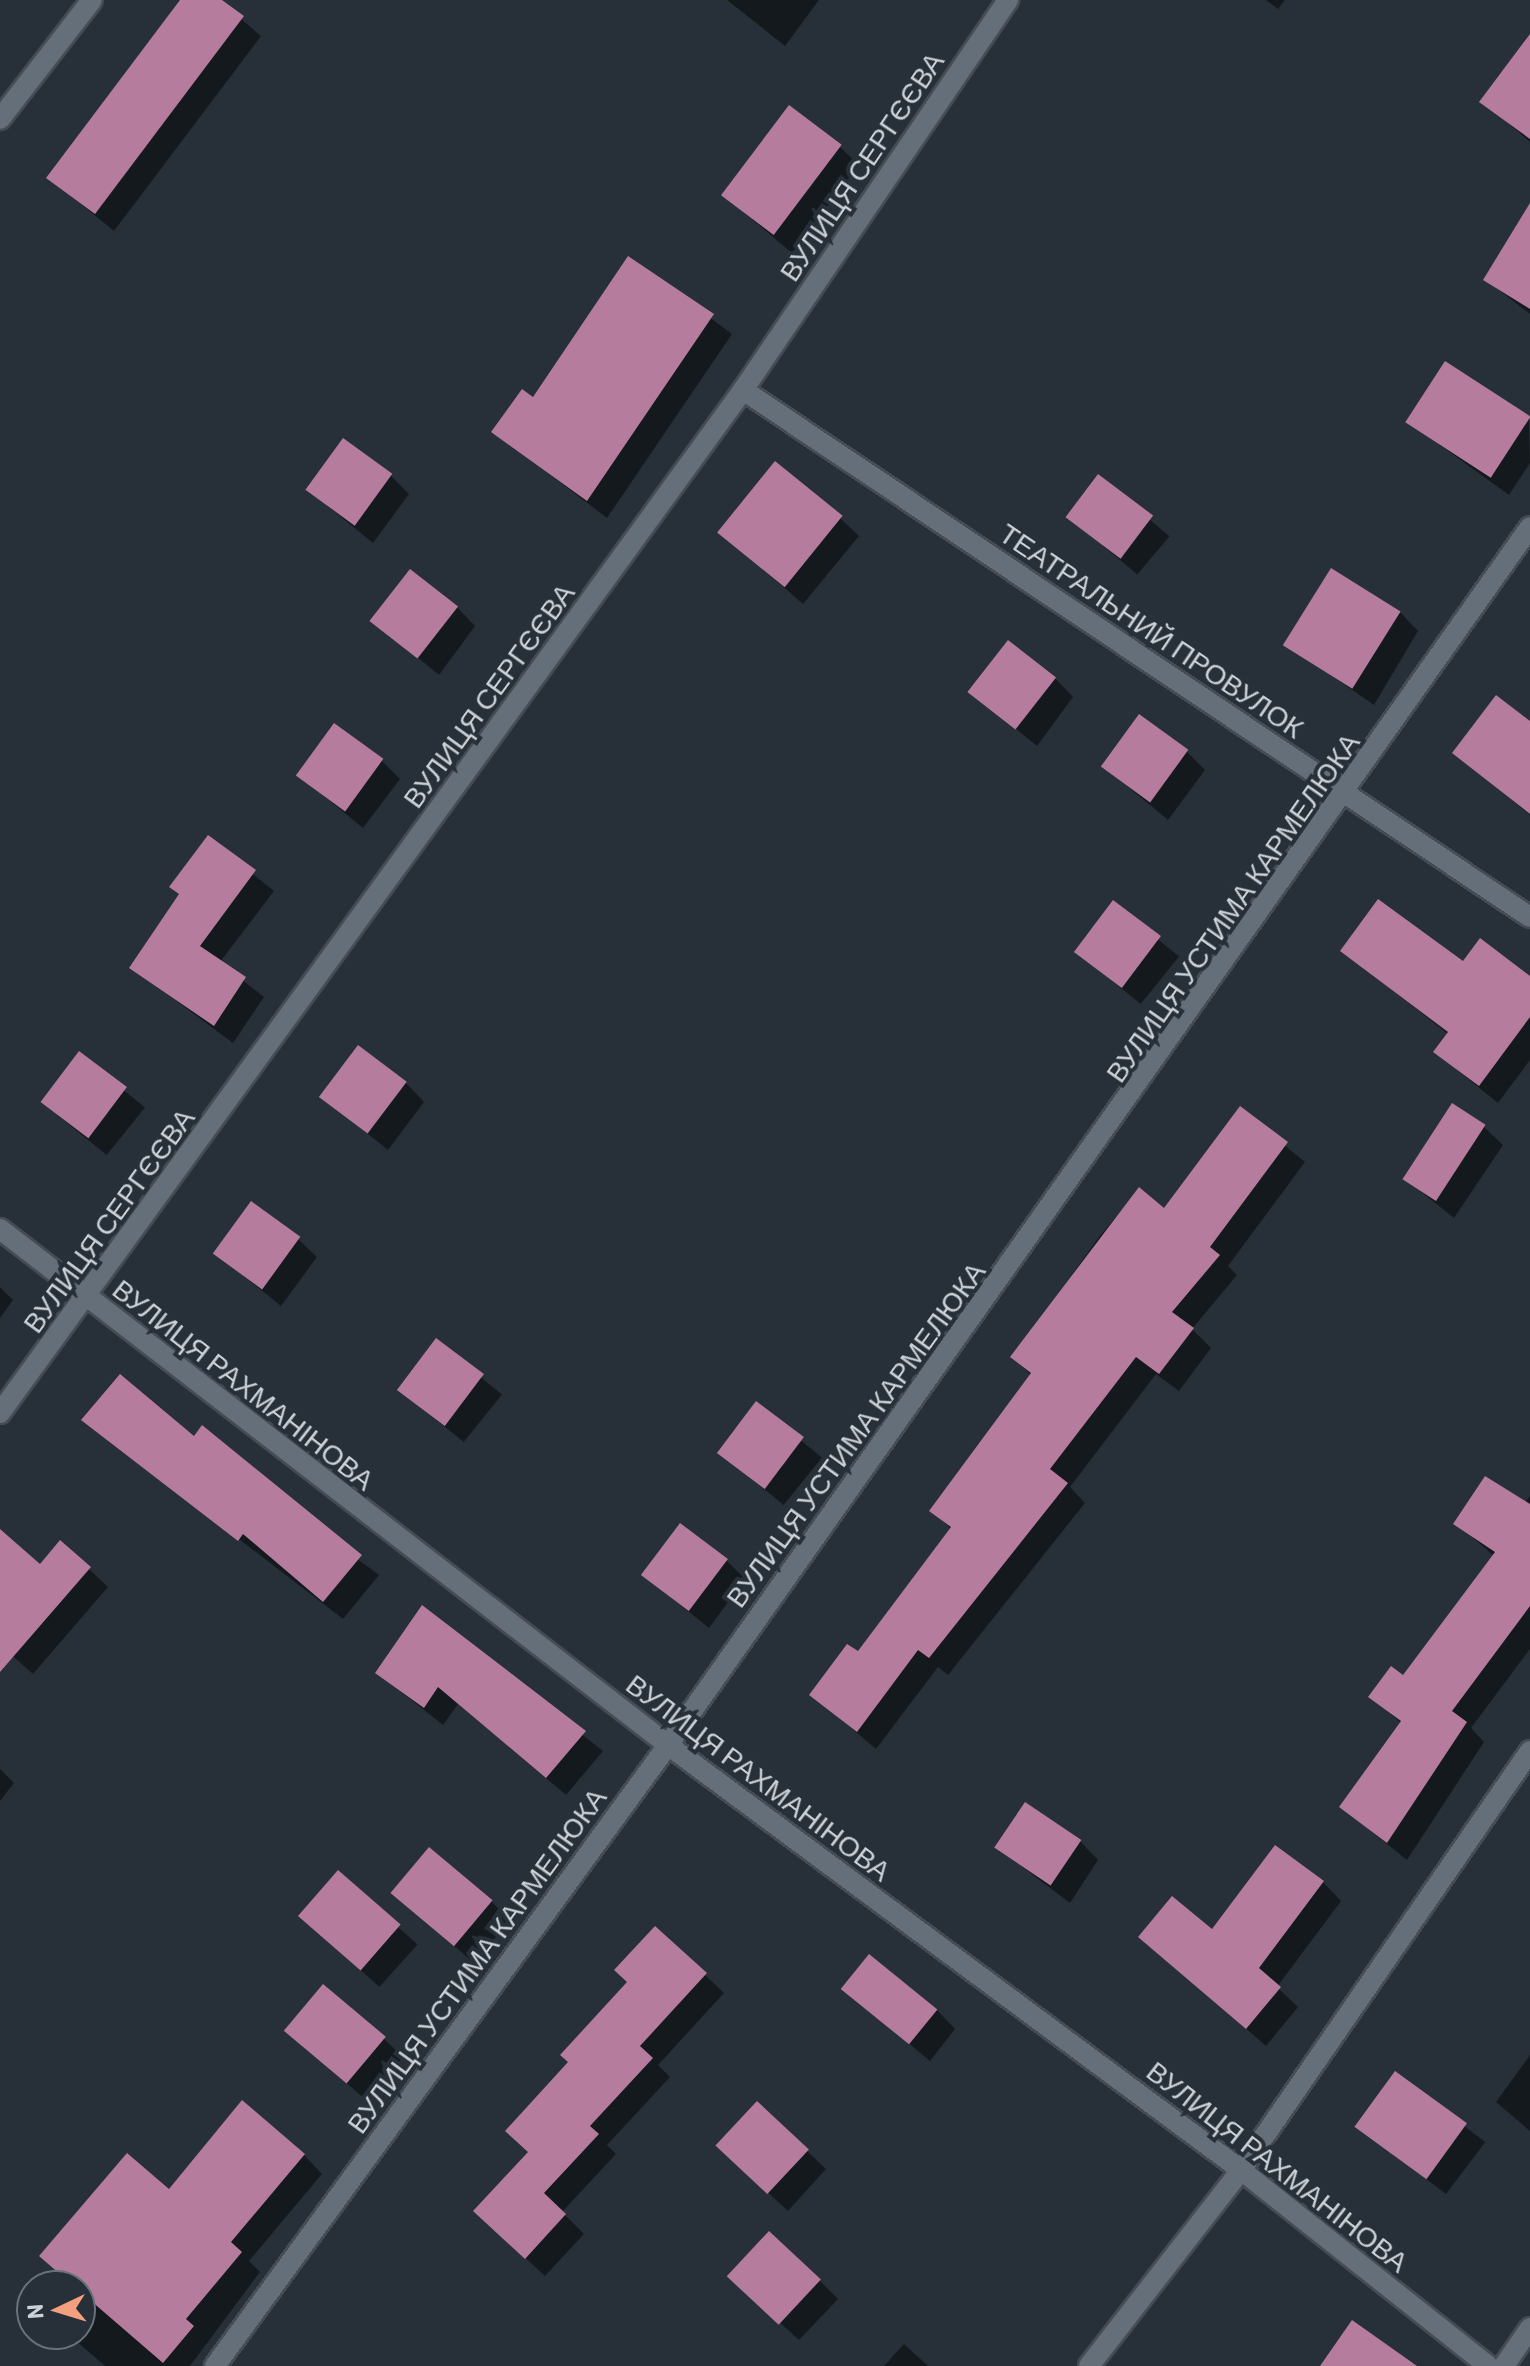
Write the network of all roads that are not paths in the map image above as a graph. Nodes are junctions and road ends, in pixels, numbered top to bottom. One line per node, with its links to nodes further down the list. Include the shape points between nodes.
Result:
1 (92, 0): 3 (street)
2 (1008, 0): 4 (street, ВУЛИЦЯ СЕРГЄЄВА)
3 (0, 119)
4 (743, 390): 6 (street, ТЕАТРАЛЬНИЙ ПРОВУЛОК); 9 (street, ВУЛИЦЯ СЕРГЄЄВА)
5 (1530, 527): 6 (street, ВУЛИЦЯ УСТИМА КАРМЕЛЮКА)
6 (1348, 794): 7 (street, ТЕАТРАЛЬНИЙ ПРОВУЛОК); 11 (street, ВУЛИЦЯ УСТИМА КАРМЕЛЮКА)
7 (1530, 917)
8 (0, 1229): 9 (street, ВУЛИЦЯ РАХМАНІНОВА)
9 (87, 1299): 10 (street, ВУЛИЦЯ СЕРГЄЄВА); 11 (street, ВУЛИЦЯ РАХМАНІНОВА)
10 (0, 1413)
11 (668, 1745): 13 (street, ВУЛИЦЯ РАХМАНІНОВА); 15 (street, ВУЛИЦЯ УСТИМА КАРМЕЛЮКА)
12 (1530, 1751): 13 (street)
13 (1241, 2170): 16 (street); 17 (street, ВУЛИЦЯ РАХМАНІНОВА)
14 (1530, 2328): 18 (street)
15 (215, 2366)
16 (1089, 2366)
17 (1488, 2366)
18 (1504, 2366)

